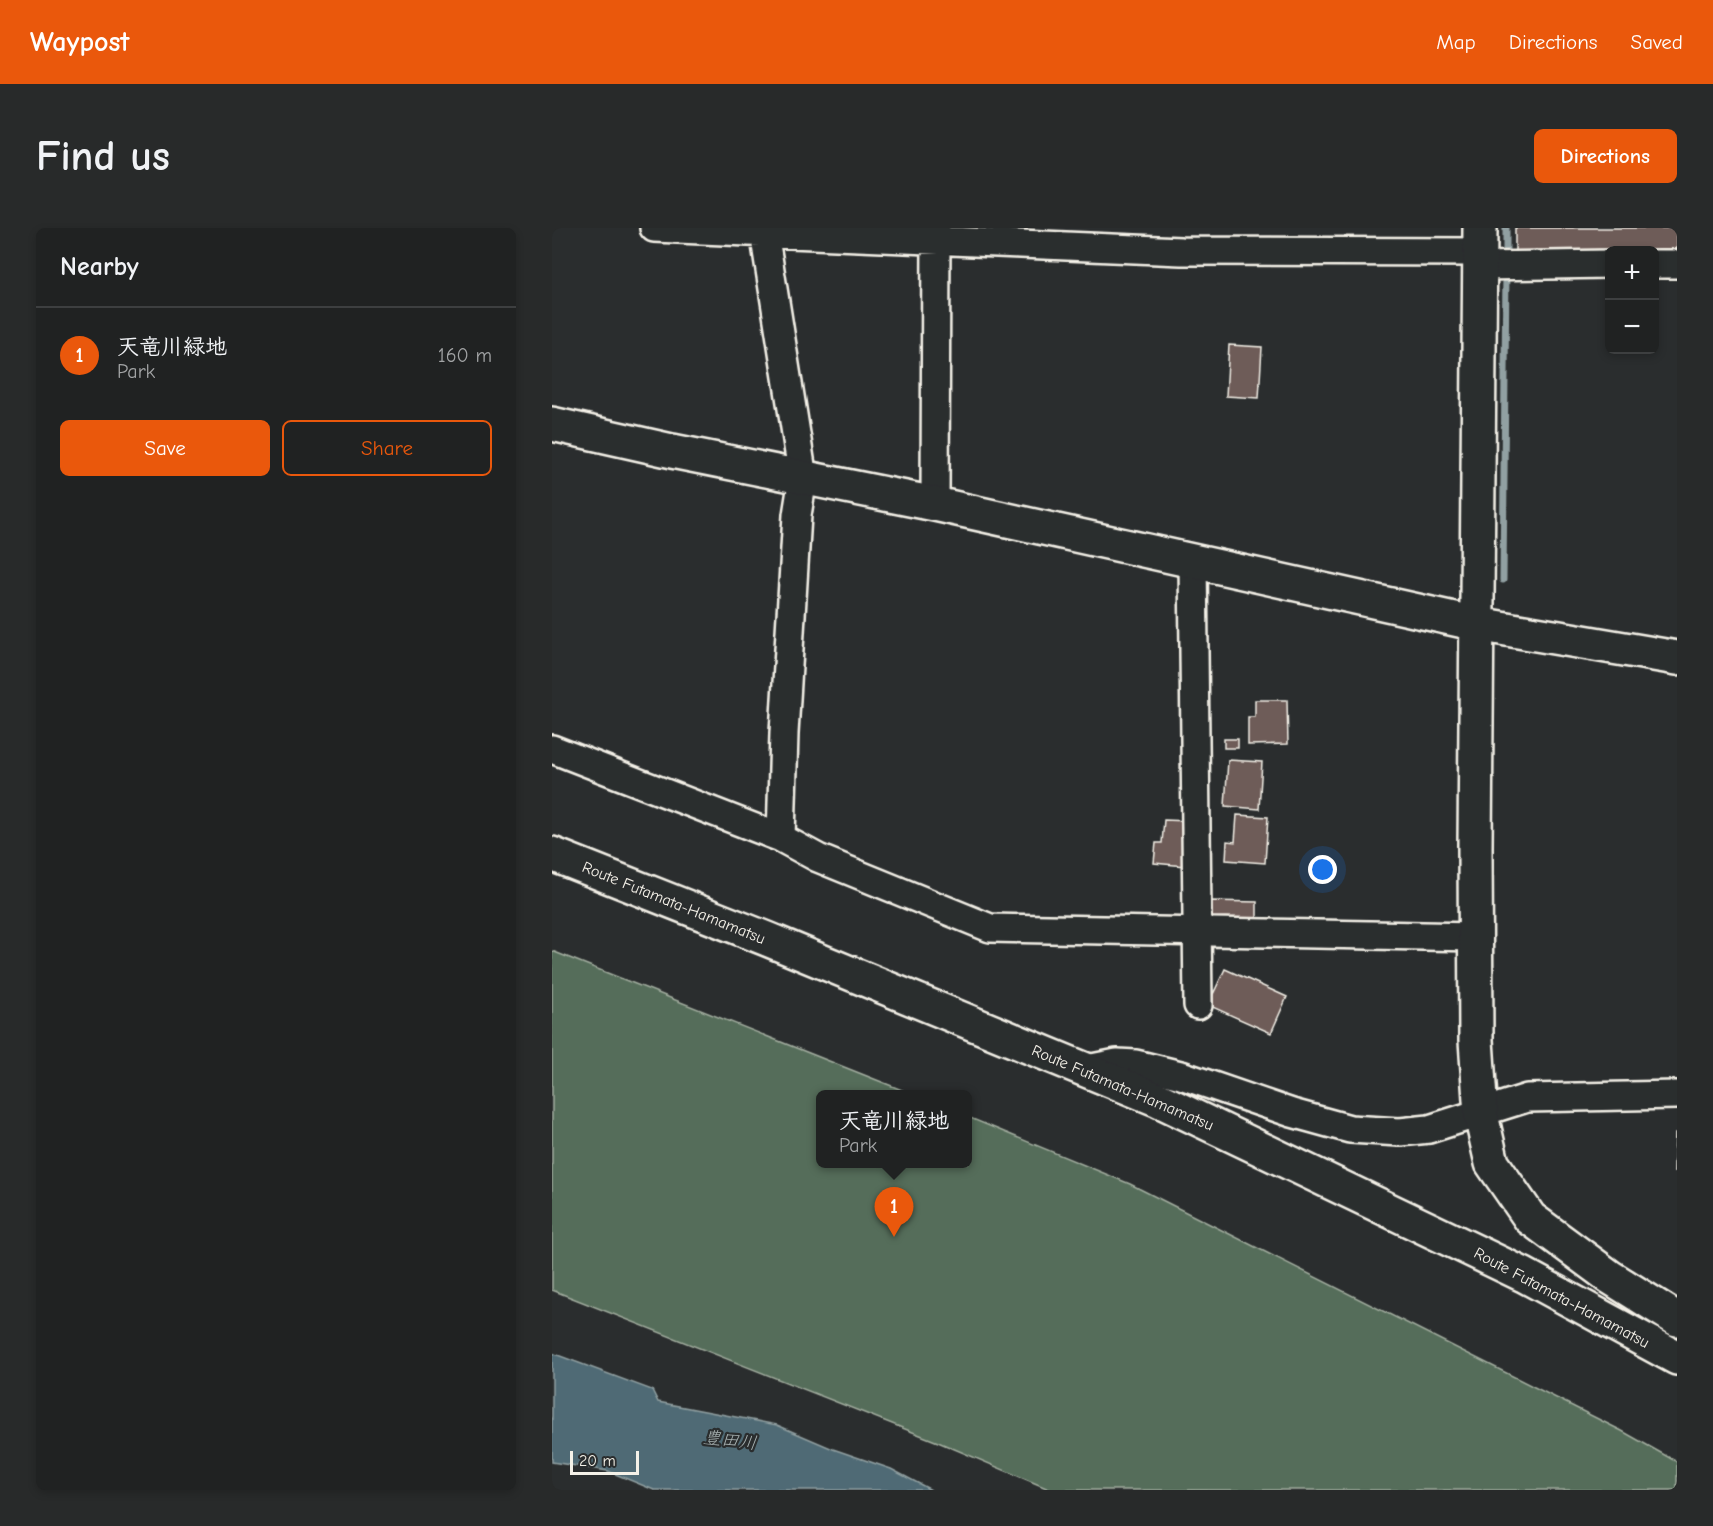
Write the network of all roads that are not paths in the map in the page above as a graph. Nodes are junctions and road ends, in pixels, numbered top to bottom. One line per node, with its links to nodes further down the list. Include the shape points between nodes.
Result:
1 (654, 228): 2 (street)
2 (764, 232): 3 (street); 9 (street)
3 (936, 234): 4 (street, via 1181,251); 10 (street)
4 (1490, 255): 5 (street); 12 (street)
5 (1605, 264)
6 (1659, 264): 7 (street)
7 (1677, 264)
8 (552, 424): 9 (street)
9 (803, 478): 10 (street); 15 (street, via 797,515 784,734)
10 (935, 504): 11 (street)
11 (1193, 561): 12 (street); 17 (street)
12 (1477, 624): 13 (street); 18 (street)
13 (1677, 658)
14 (552, 749): 15 (street)
15 (782, 838): 17 (street, via 818,858 990,928)
16 (552, 854): 20 (street, Route Futamata-Hamamatsu)
17 (1198, 931): 18 (street); 19 (street)
18 (1477, 937): 22 (street, via 1476,1040)
19 (1198, 1005)
20 (1082, 1070): 22 (street, via 1117,1063 1143,1066 1350,1129 1419,1130); 24 (street, Route Futamata-Hamamatsu, via 1159,1100 1339,1184 1524,1275)
21 (1677, 1095): 22 (street, via 1527,1098)
22 (1481, 1115): 23 (street, via 1492,1163 1530,1218)
23 (1677, 1319)
24 (1677, 1358)

